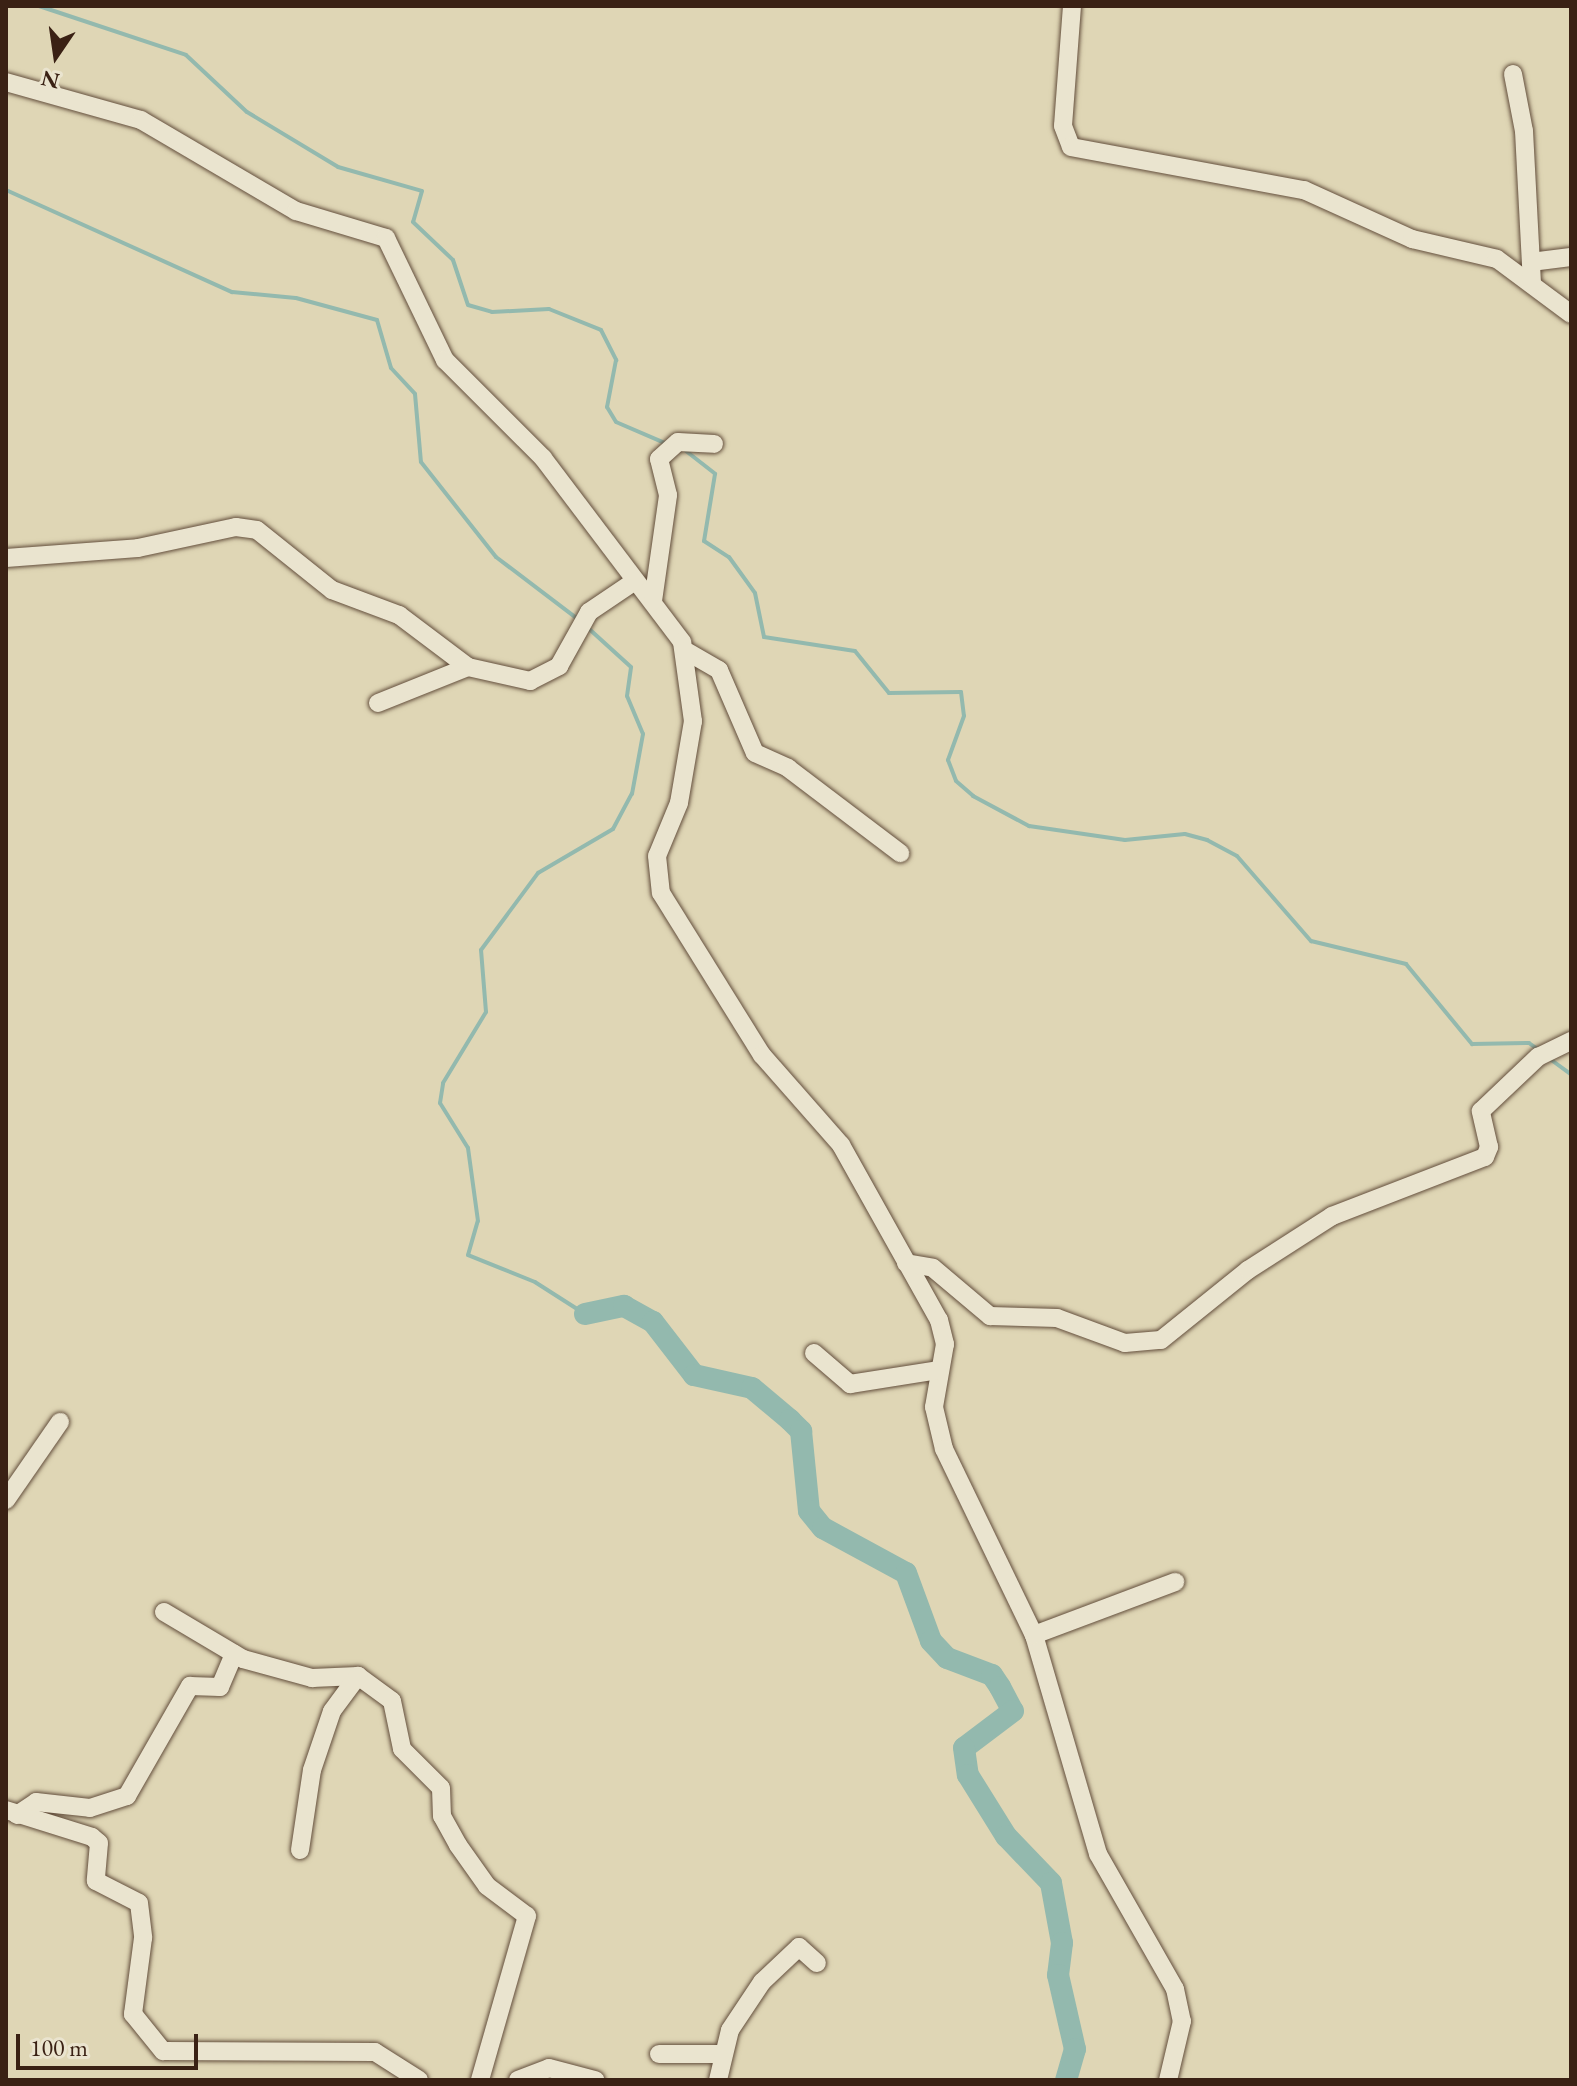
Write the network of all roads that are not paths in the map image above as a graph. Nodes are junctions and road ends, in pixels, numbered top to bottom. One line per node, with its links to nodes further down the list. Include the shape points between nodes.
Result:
1 (1072, 6): 6 (street, via 1063,126 1071,147 1290,186 1412,239 1497,259)
2 (1513, 74): 5 (street, via 1524,131)
3 (6, 82): 10 (street, via 141,120 296,211 386,238 445,360 543,458)
4 (1571, 257): 5 (street)
5 (1531, 262): 6 (street)
6 (1532, 284): 7 (street)
7 (1571, 314)
8 (714, 444): 11 (street, via 678,442 659,459 668,495)
9 (6, 558): 13 (street, via 257,530 332,590 399,615)
10 (635, 581): 11 (street); 13 (street, via 589,612 559,666 541,678)
11 (653, 601): 12 (street)
12 (686, 651): 15 (street, via 719,670 755,753 788,768); 17 (street, via 693,721 676,813 657,856 661,893 762,1055 841,1145)
13 (468, 667): 14 (street)
14 (378, 703)
15 (900, 853)
16 (1554, 1048): 17 (street, via 1480,1112 1488,1155 1332,1216 1150,1343 1125,1343 1057,1318 990,1316 933,1268)
17 (906, 1263): 19 (street, via 939,1320 945,1344)
18 (814, 1353): 19 (street, via 850,1384)
19 (938, 1370): 24 (street, via 934,1407 944,1449)
20 (60, 1422): 21 (street)
21 (6, 1500)
22 (1175, 1582): 24 (street)
23 (164, 1612): 25 (street, via 209,1633)
24 (1034, 1635): 37 (street, via 1058,1699 1091,1837 1175,1989 1182,2021)
25 (234, 1654): 26 (street, via 312,1678); 27 (street, via 220,1687 190,1686 123,1799 90,1808 36,1802)
26 (358, 1676): 28 (street, via 332,1711 312,1770); 33 (street, via 392,1701 402,1749 441,1788 444,1821 483,1882 527,1914)
27 (11, 1812): 32 (street, via 96,1840 96,1881 131,1894 143,1908 133,2014 156,2046 198,2055 375,2052)
28 (300, 1850)
29 (817, 1963): 31 (street, via 801,1946 783,1961 746,2001)
30 (659, 2054): 31 (street)
31 (723, 2054): 36 (street)
32 (419, 2080)
33 (480, 2080)
34 (518, 2080): 35 (street, via 549,2068)
35 (595, 2080)
36 (718, 2080)
37 (1168, 2080)

